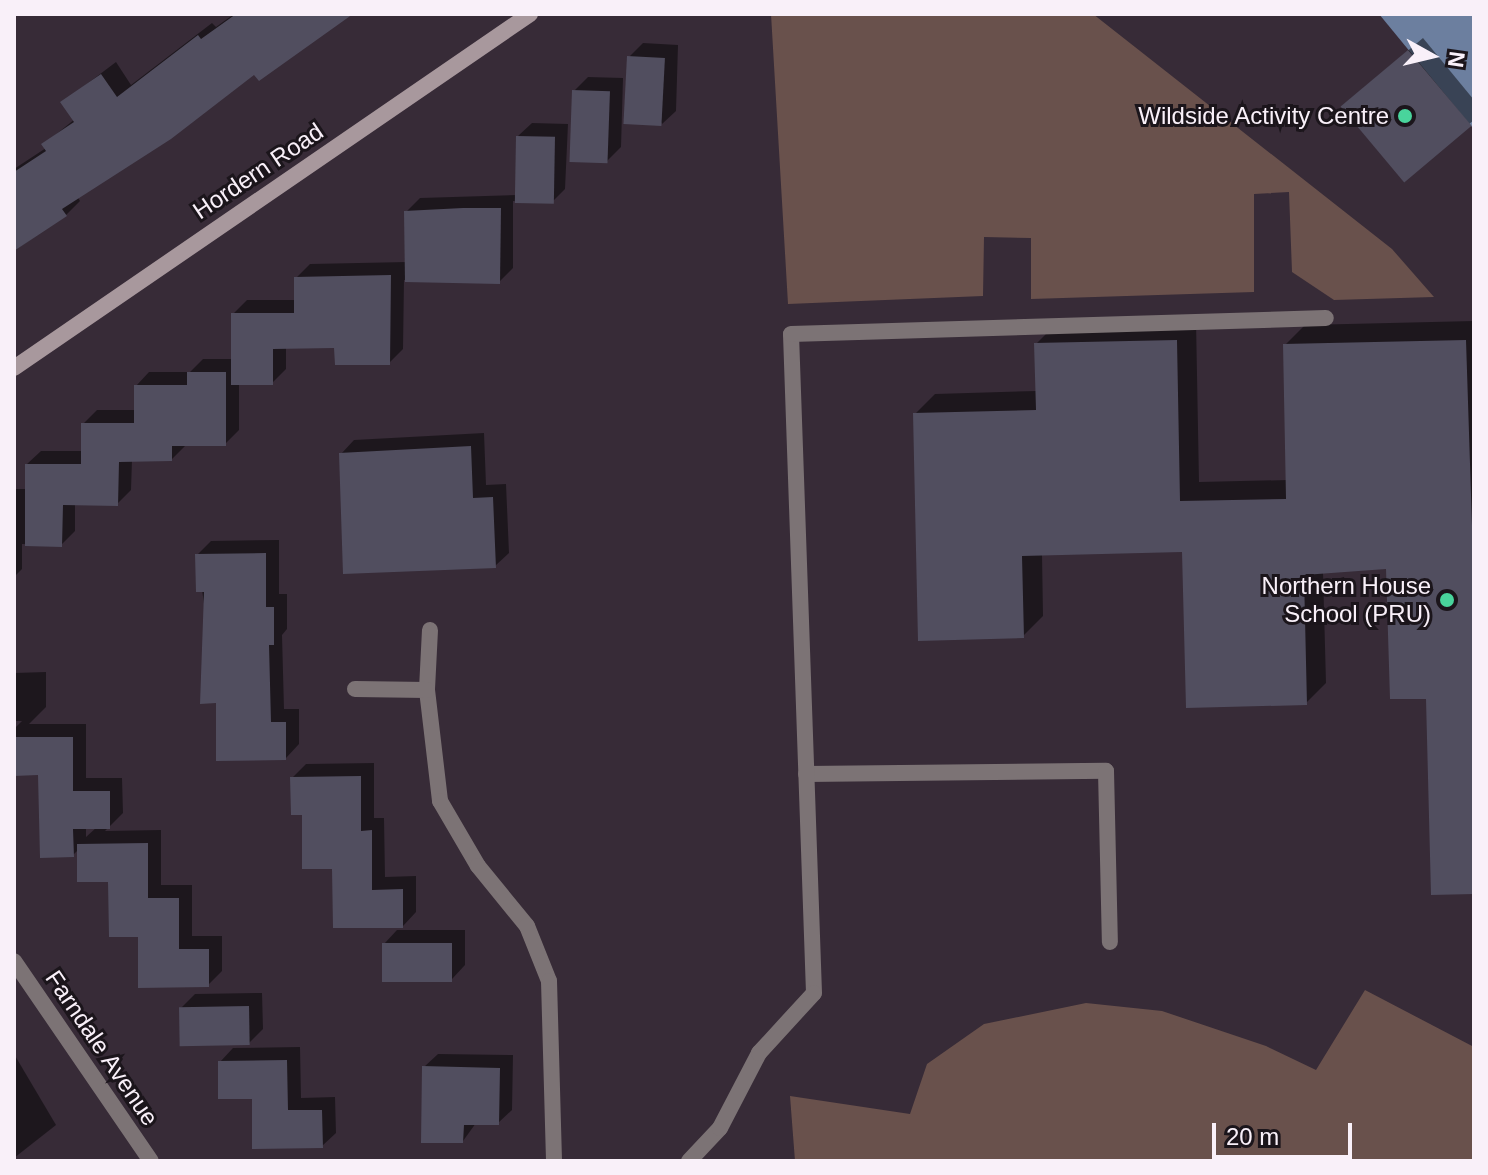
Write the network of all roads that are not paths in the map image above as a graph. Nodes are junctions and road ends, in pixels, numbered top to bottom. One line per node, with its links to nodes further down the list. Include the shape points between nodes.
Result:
1 (530, 14): 3 (street, Hordern Road)
2 (1326, 318): 7 (street, via 791,334)
3 (14, 368)
4 (430, 630): 6 (street)
5 (355, 689): 6 (street)
6 (427, 690): 11 (street, via 440,801 478,866 527,926 549,981)
7 (806, 774): 8 (street, via 1106,771); 12 (street, via 814,993 759,1053 720,1128)
8 (1110, 942)
9 (14, 961): 10 (street, Farndale Avenue)
10 (149, 1160)
11 (554, 1161)
12 (689, 1161)

